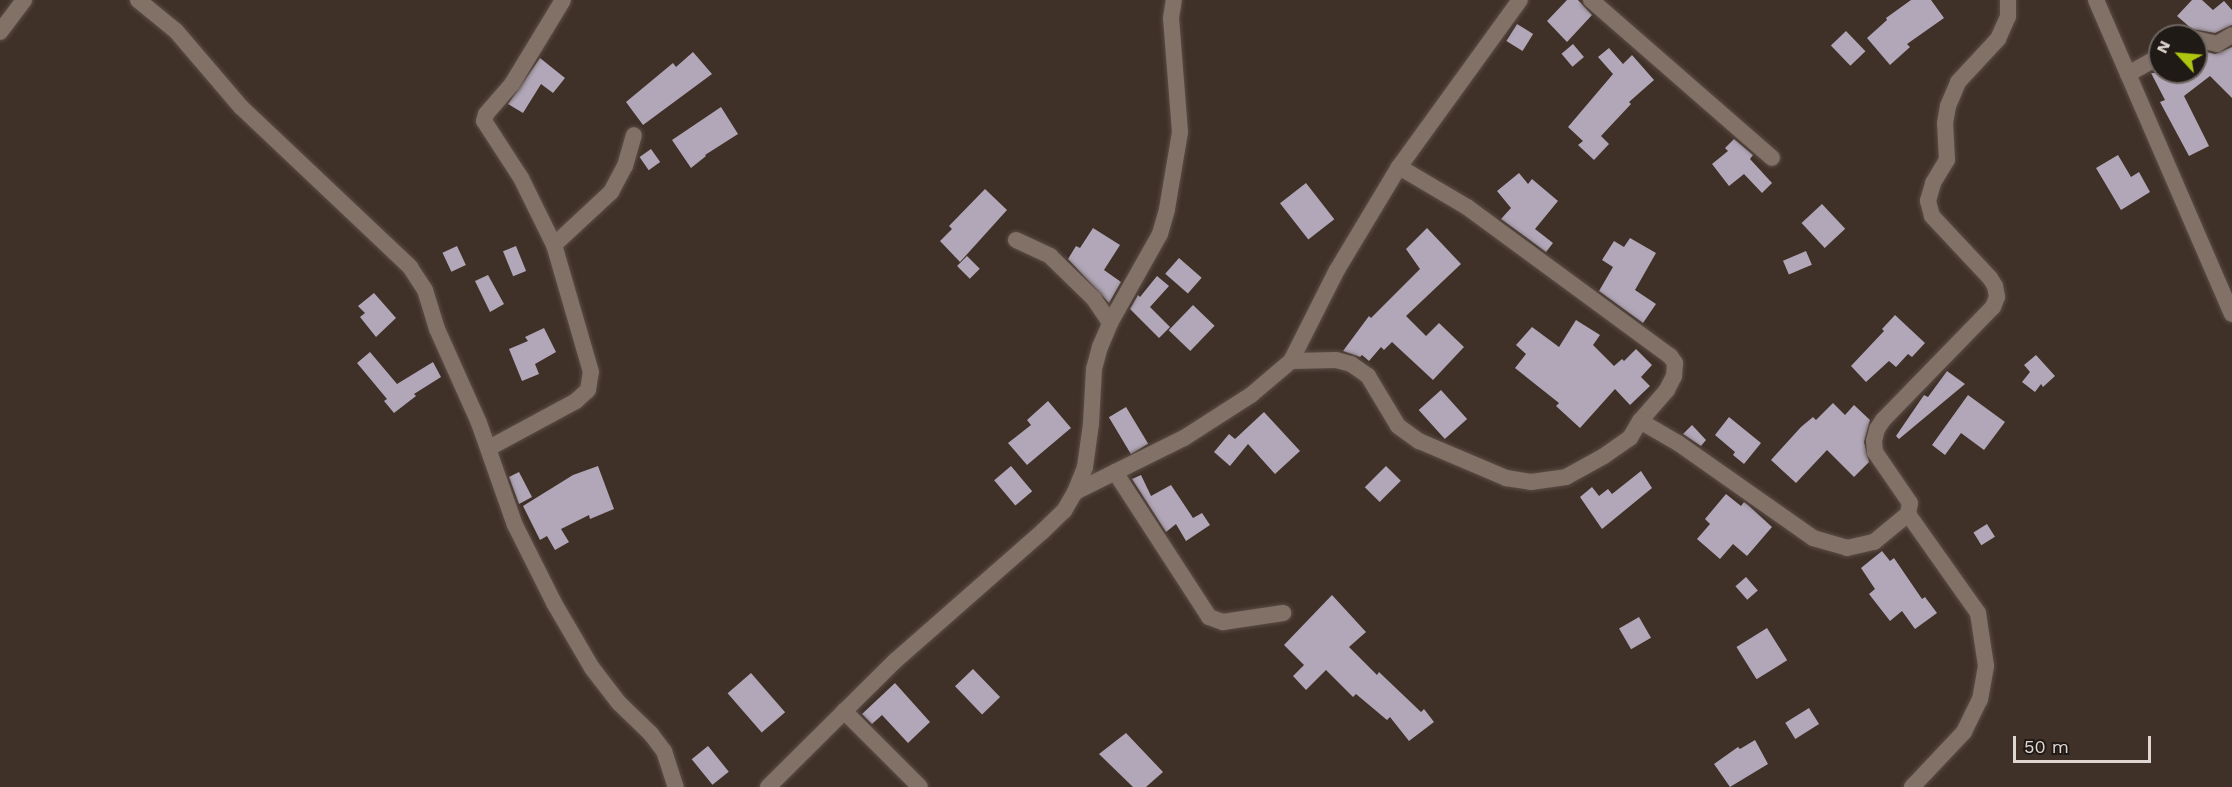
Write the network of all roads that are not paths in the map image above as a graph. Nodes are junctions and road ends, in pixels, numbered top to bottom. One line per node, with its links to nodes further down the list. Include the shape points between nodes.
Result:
1 (24, 0): 9 (street)
2 (138, 0): 23 (street, via 176,32 241,106 410,267 425,290 437,329)
3 (563, 0): 18 (street, via 513,84 483,121 521,178)
4 (1174, 0): 20 (street, via 1172,29 1180,132 1167,209 1160,234)
5 (1520, 0): 16 (street)
6 (1591, 0): 15 (street)
7 (2008, 0): 26 (street, via 2008,17 1998,39 1958,82 1948,106 1947,160 1933,183 1928,201 1932,216 1989,278 1997,297 1993,307 1883,420 1874,441 1875,452 1910,503)
8 (2096, 0): 13 (street)
9 (0, 32)
10 (2232, 35): 11 (street, via 2217,44)
11 (2208, 42)
12 (2148, 63): 13 (street)
13 (2128, 74): 19 (street)
14 (634, 135): 18 (street, via 625,166 611,192)
15 (1772, 158)
16 (1399, 167): 21 (street, via 1337,270); 22 (street, via 1467,207 1670,356 1675,363 1674,376)
17 (1016, 240): 20 (street, via 1050,256 1094,298)
18 (554, 245): 23 (street, via 591,372 588,390 576,401)
19 (2230, 305)
20 (1110, 323): 25 (street, via 1094,369 1085,467)
21 (1291, 361): 22 (street, via 1336,360 1352,364 1368,376 1398,426 1419,441 1506,478 1531,482 1566,477 1630,438); 24 (street, via 1251,395 1184,438)
22 (1640, 421): 26 (street, via 1678,443 1813,538 1838,548 1875,542)
23 (489, 448): 29 (street, via 515,525 554,603 592,668 664,751)
24 (1115, 472): 25 (street); 27 (street, via 1209,617 1223,622)
25 (1075, 492): 28 (street, via 1064,511 1043,531)
26 (1908, 514): 32 (street, via 1978,613 1986,666 1980,699 1964,732)
27 (1282, 613)
28 (844, 711): 30 (street); 31 (street)
29 (676, 787)
30 (768, 787)
31 (920, 787)
32 (1912, 787)

